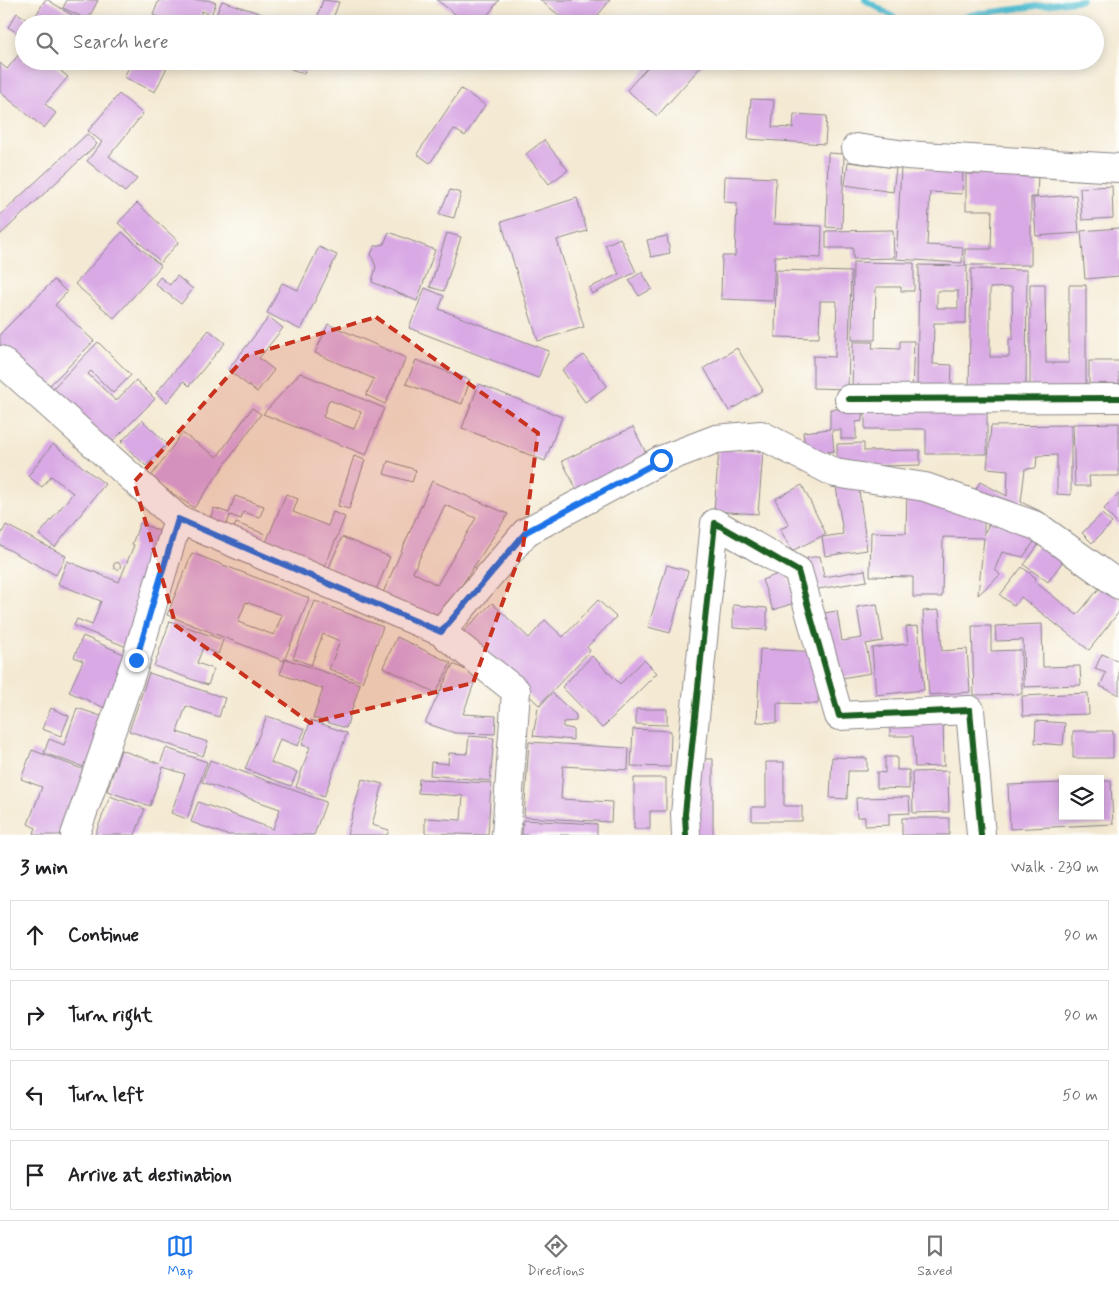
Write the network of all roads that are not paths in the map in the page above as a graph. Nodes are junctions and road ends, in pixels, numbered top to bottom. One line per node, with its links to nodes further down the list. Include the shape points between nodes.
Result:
1 (856, 148): 2 (street, via 954,159)
2 (1119, 168)
3 (0, 360): 6 (street)
4 (1119, 398): 5 (street)
5 (849, 399)
6 (178, 519): 8 (street); 9 (street, via 136,660)
7 (1119, 584): 8 (street, via 1037,526 925,486 835,473 761,435 716,439 661,460 526,532)
8 (441, 632): 10 (street, via 516,691)
9 (75, 835)
10 (506, 835)
11 (686, 835): 12 (street, via 686,804 715,523 798,571 839,716 970,710)
12 (981, 835)

